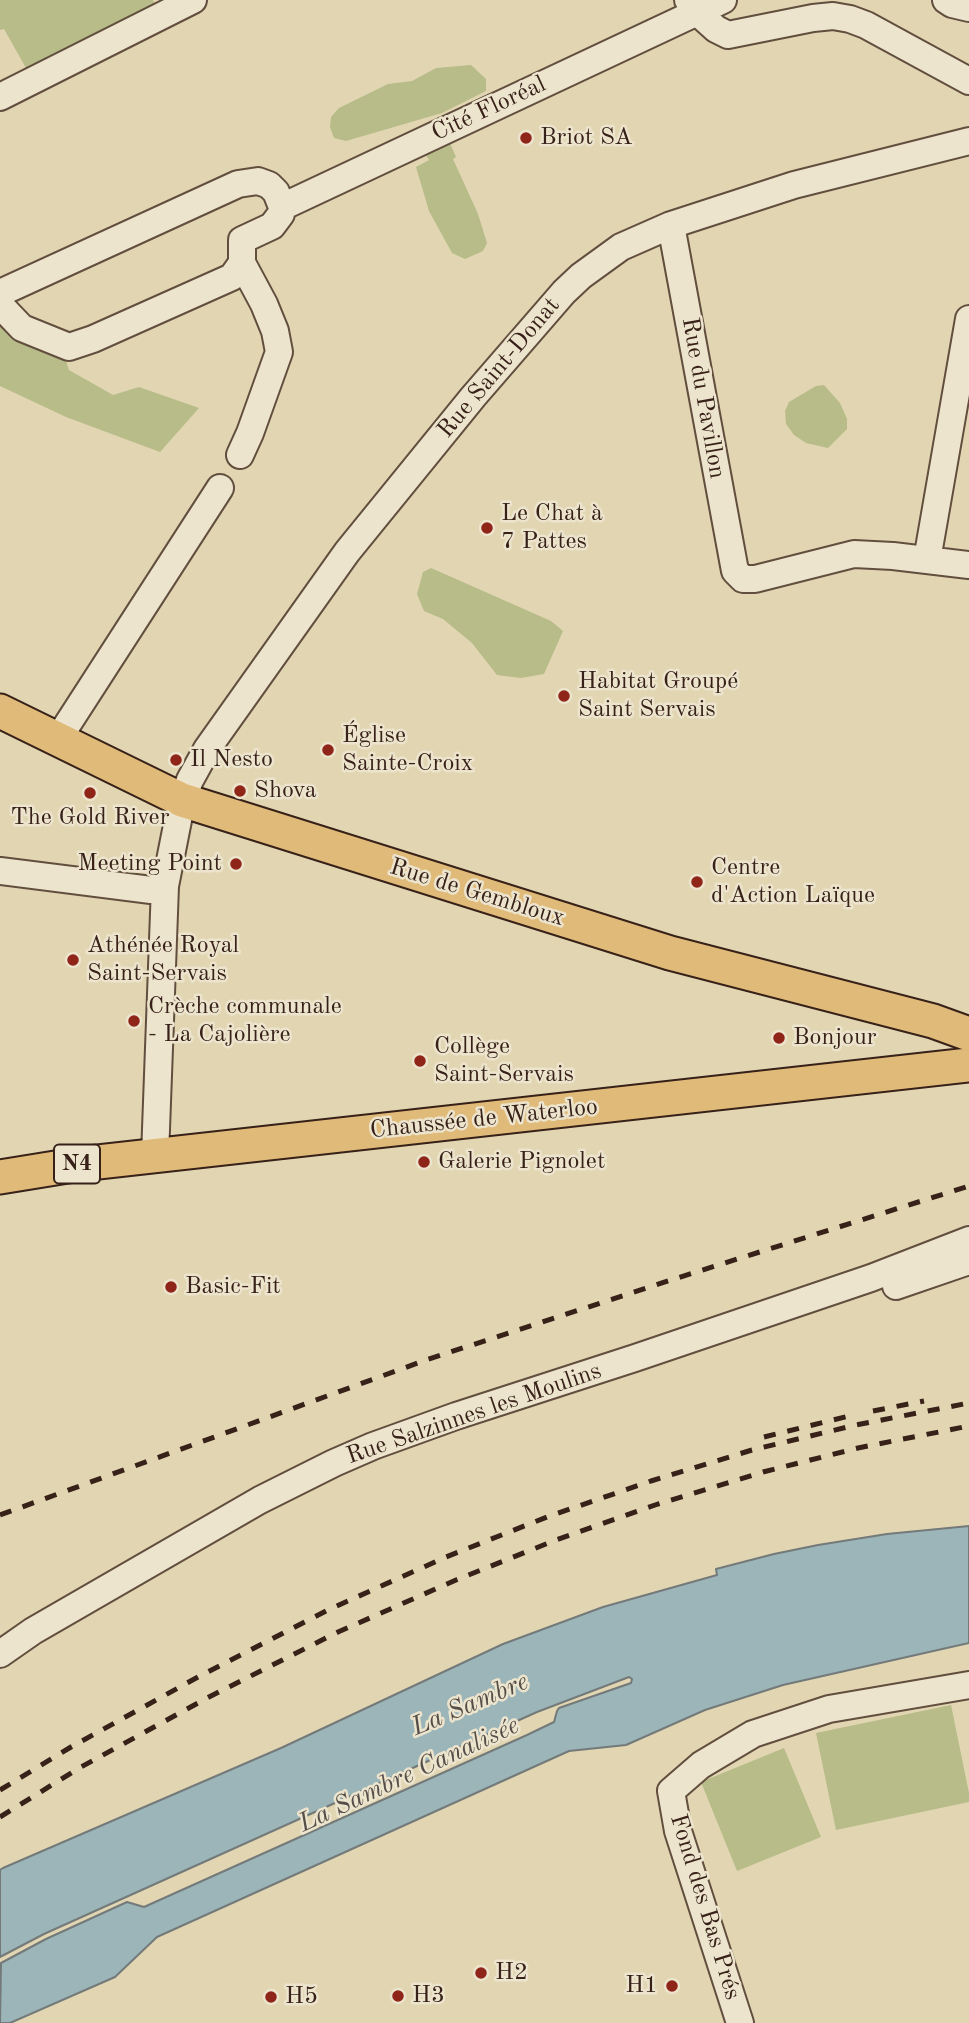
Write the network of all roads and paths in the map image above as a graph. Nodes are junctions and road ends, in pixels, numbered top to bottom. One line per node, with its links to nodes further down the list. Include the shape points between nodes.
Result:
1 (193, 0): 7 (street)
2 (723, 0): 4 (street, Cité Floréal)
3 (946, 0): 5 (street)
4 (692, 6): 6 (street, via 728,35 813,18 850,19); 9 (street, Cité Floréal)
5 (969, 8)
6 (969, 81)
7 (0, 97)
8 (969, 141): 10 (street, Rue Saint-Donat, via 794,186)
9 (282, 207): 11 (street, Cité Floréal, via 272,226 243,240); 12 (street, via 269,185 258,181 238,184)
10 (671, 225): 17 (street, Rue du Pavillon, via 735,571 743,579 755,579 854,554); 21 (street, Rue Saint-Donat, via 621,247 581,276 473,397 347,552 207,749)
11 (242, 263): 13 (street, Cité Floréal, via 232,276 69,347 22,328); 15 (street, via 268,313 279,352)
12 (0, 293)
13 (0, 305)
14 (969, 319): 17 (street)
15 (240, 455)
16 (220, 488): 20 (street)
17 (928, 561): 18 (street)
18 (969, 565)
19 (0, 712): 20 (main road, Rue de Gembloux)
20 (58, 739): 21 (main road, Rue de Gembloux)
21 (182, 800): 23 (street, Rue Saint-Donat); 24 (main road, Rue de Gembloux, via 670,953)
22 (0, 871): 23 (street, via 150,890)
23 (165, 886): 28 (street, Rue Saint-Donat)
24 (933, 1021): 25 (main road, Rue de Gembloux); 27 (main road, via 926,1059)
25 (969, 1034)
26 (969, 1065): 27 (main road, Chaussée de Waterloo / N4)
27 (914, 1071): 28 (main road, Chaussée de Waterloo / N4)
28 (155, 1156): 29 (main road, Chaussée de Waterloo / N4)
29 (0, 1177)
30 (969, 1240): 32 (street, Rue Salzinnes les Moulins)
31 (969, 1261): 32 (street, via 877,1293)
32 (871, 1278): 33 (street, Rue Salzinnes les Moulins, via 373,1446 224,1520)
33 (0, 1654)
34 (969, 1685): 35 (street, Fond des Bas Prés, via 830,1709 753,1734 701,1765 671,1791 678,1831)
35 (740, 2023)

